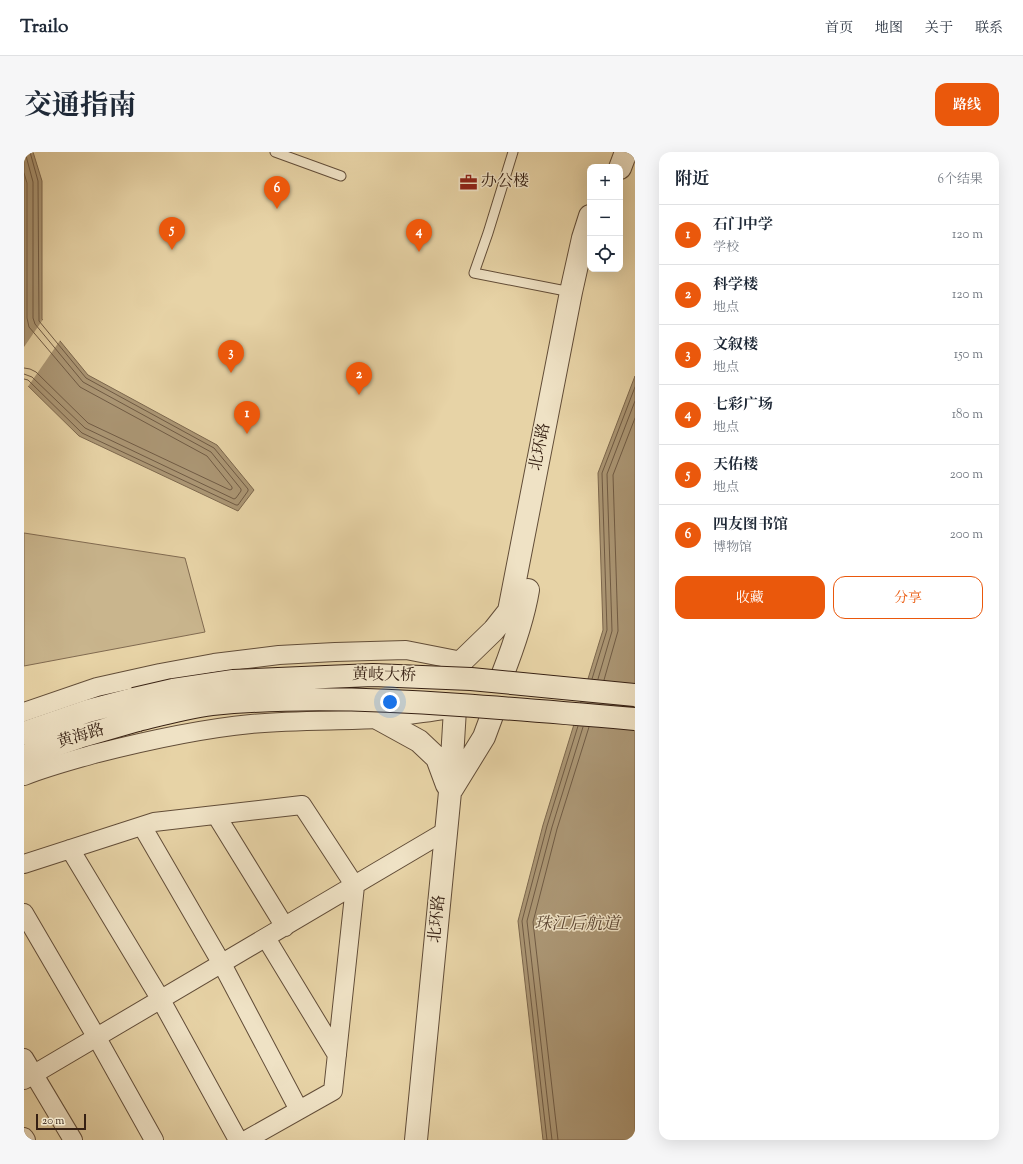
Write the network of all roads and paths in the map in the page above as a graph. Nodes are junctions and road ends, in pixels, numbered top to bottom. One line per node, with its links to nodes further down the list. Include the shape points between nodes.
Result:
1 (275, 152): 7 (lane)
2 (513, 152): 10 (lane, via 474,273)
3 (611, 152): 5 (street)
4 (626, 152): 6 (street)
5 (607, 164)
6 (622, 164)
7 (340, 176)
8 (587, 225): 10 (street, 北环路)
9 (590, 272): 12 (street, 北环路, via 575,338 524,612)
10 (571, 292): 11 (street, 北环路, via 509,611 494,630)
11 (462, 661): 12 (street, via 484,659 495,665); 15 (street, via 454,666 446,683 449,701); 17 (street, via 406,650 279,655 160,672 97,687)
12 (502, 676): 16 (street, via 503,694)
13 (635, 695): 14 (street, 黄岐大桥, bridge, via 471,680 373,675 233,681)
14 (134, 698): 21 (street, 黄海路)
15 (455, 709): 16 (street, via 470,716); 18 (street); 24 (street)
16 (494, 710): 24 (street, 北环路, via 484,737)
17 (24, 712)
18 (379, 719): 23 (street, via 251,724 198,732 113,749); 24 (street, via 419,741 437,758)
19 (635, 719): 20 (street, 黄岐大桥, bridge, via 378,700 319,699 211,704)
20 (138, 720): 22 (street, 黄海路)
21 (24, 733)
22 (24, 756)
23 (24, 776)
24 (450, 792): 27 (street, 北环路)
25 (216, 815): 26 (street, via 154,822); 30 (street, via 302,805); 32 (street)
26 (142, 826): 28 (street); 34 (street)
27 (446, 831): 30 (street); 47 (street, 北环路)
28 (70, 849): 29 (street); 35 (street)
29 (24, 864)
30 (355, 886): 32 (street); 37 (street)
31 (24, 913): 36 (street)
32 (285, 927): 33 (street)
33 (266, 938): 34 (street); 37 (street)
34 (222, 964): 35 (street); 40 (street)
35 (161, 1000): 36 (street); 45 (street)
36 (97, 1038): 39 (street); 44 (street)
37 (337, 1055): 40 (street, via 333,1091)
38 (24, 1058): 39 (street)
39 (29, 1077): 43 (street)
40 (299, 1110): 46 (street)
41 (24, 1137): 42 (street)
42 (26, 1140)
43 (73, 1140)
44 (154, 1140)
45 (238, 1140)
46 (246, 1140)
47 (416, 1140)

